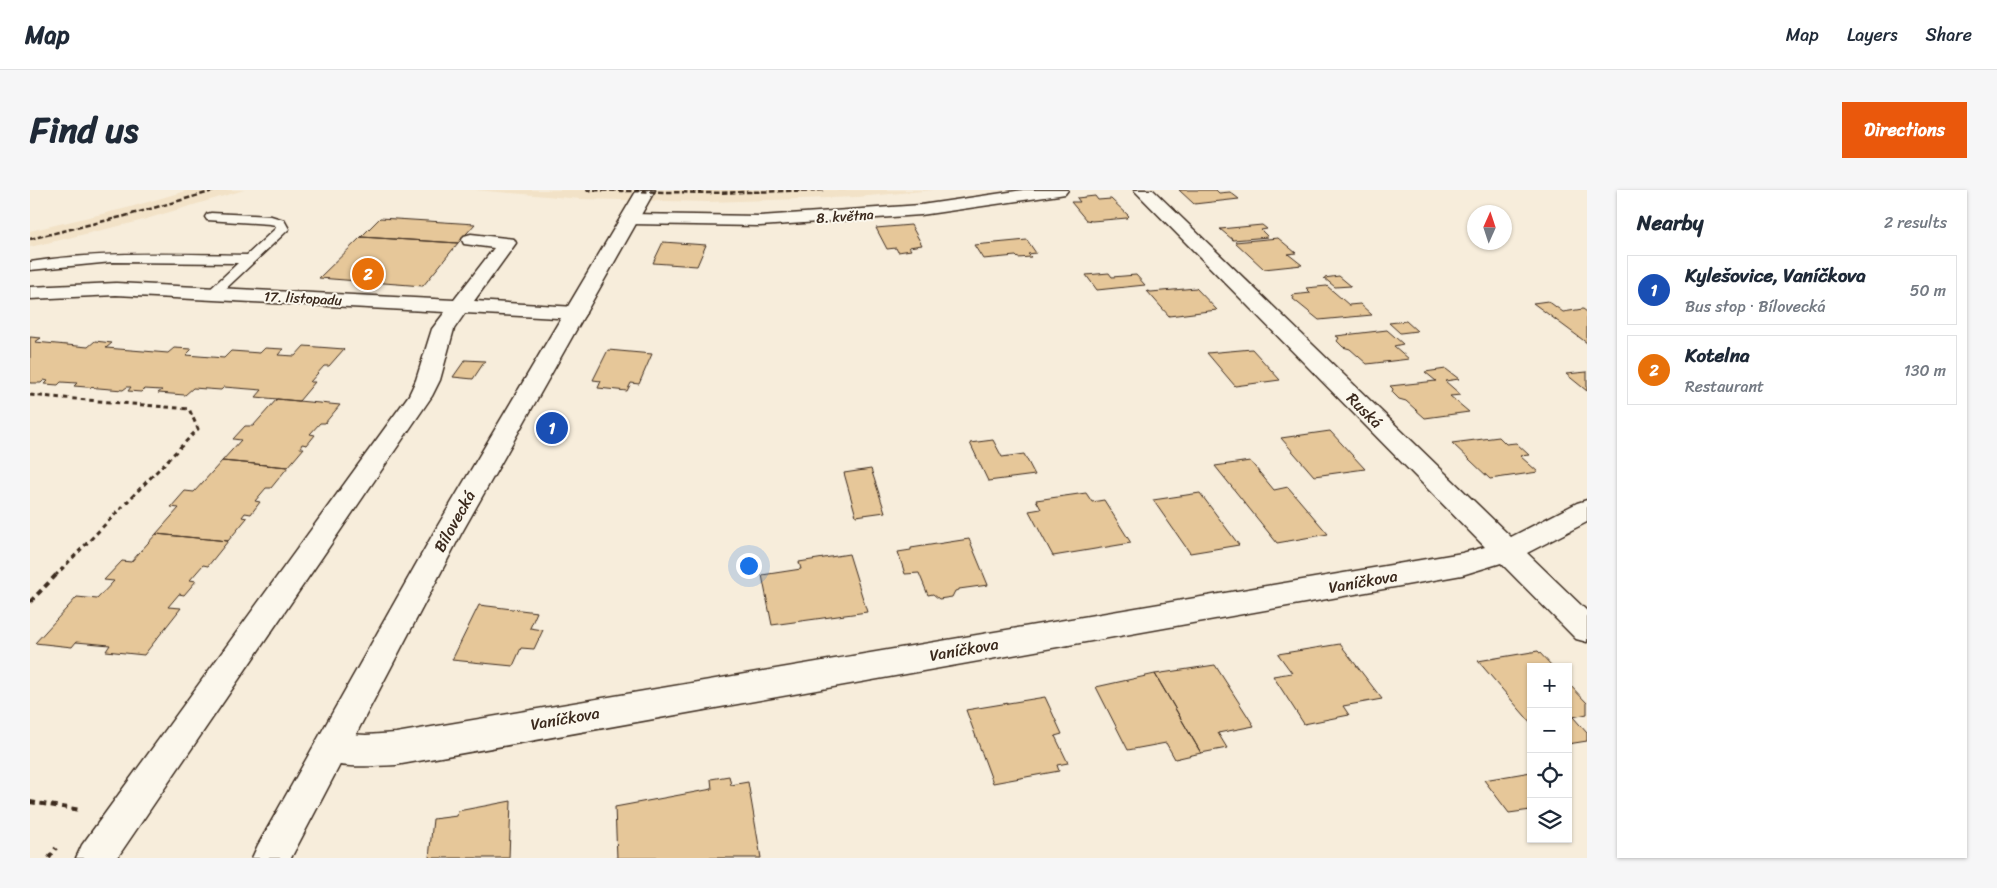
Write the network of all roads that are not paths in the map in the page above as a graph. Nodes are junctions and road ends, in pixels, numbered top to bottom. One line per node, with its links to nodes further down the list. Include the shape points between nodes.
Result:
1 (646, 190): 5 (street, Bílovecká)
2 (1059, 190): 5 (street, 8. května, via 922,210 760,221)
3 (1143, 190): 14 (street, Ruská)
4 (211, 217): 7 (lane, via 280,223 283,229)
5 (630, 219): 12 (street, Bílovecká)
6 (471, 240): 11 (street, via 508,243)
7 (250, 259): 8 (lane, via 134,258 59,261); 10 (lane)
8 (30, 266)
9 (30, 293): 10 (street, 17. listopadu, via 116,289)
10 (212, 293): 11 (street, 17. listopadu)
11 (460, 306): 12 (street, 17. listopadu); 17 (street, via 443,329 420,396)
12 (576, 313): 16 (street, Bílovecká, via 451,526)
13 (1587, 510): 14 (street, Vaníčkova)
14 (1507, 551): 15 (street, Ruská); 16 (street, Vaníčkova, via 1462,564 396,749)
15 (1587, 630)
16 (331, 749): 18 (street, Bílovecká)
17 (95, 858)
18 (271, 858)

